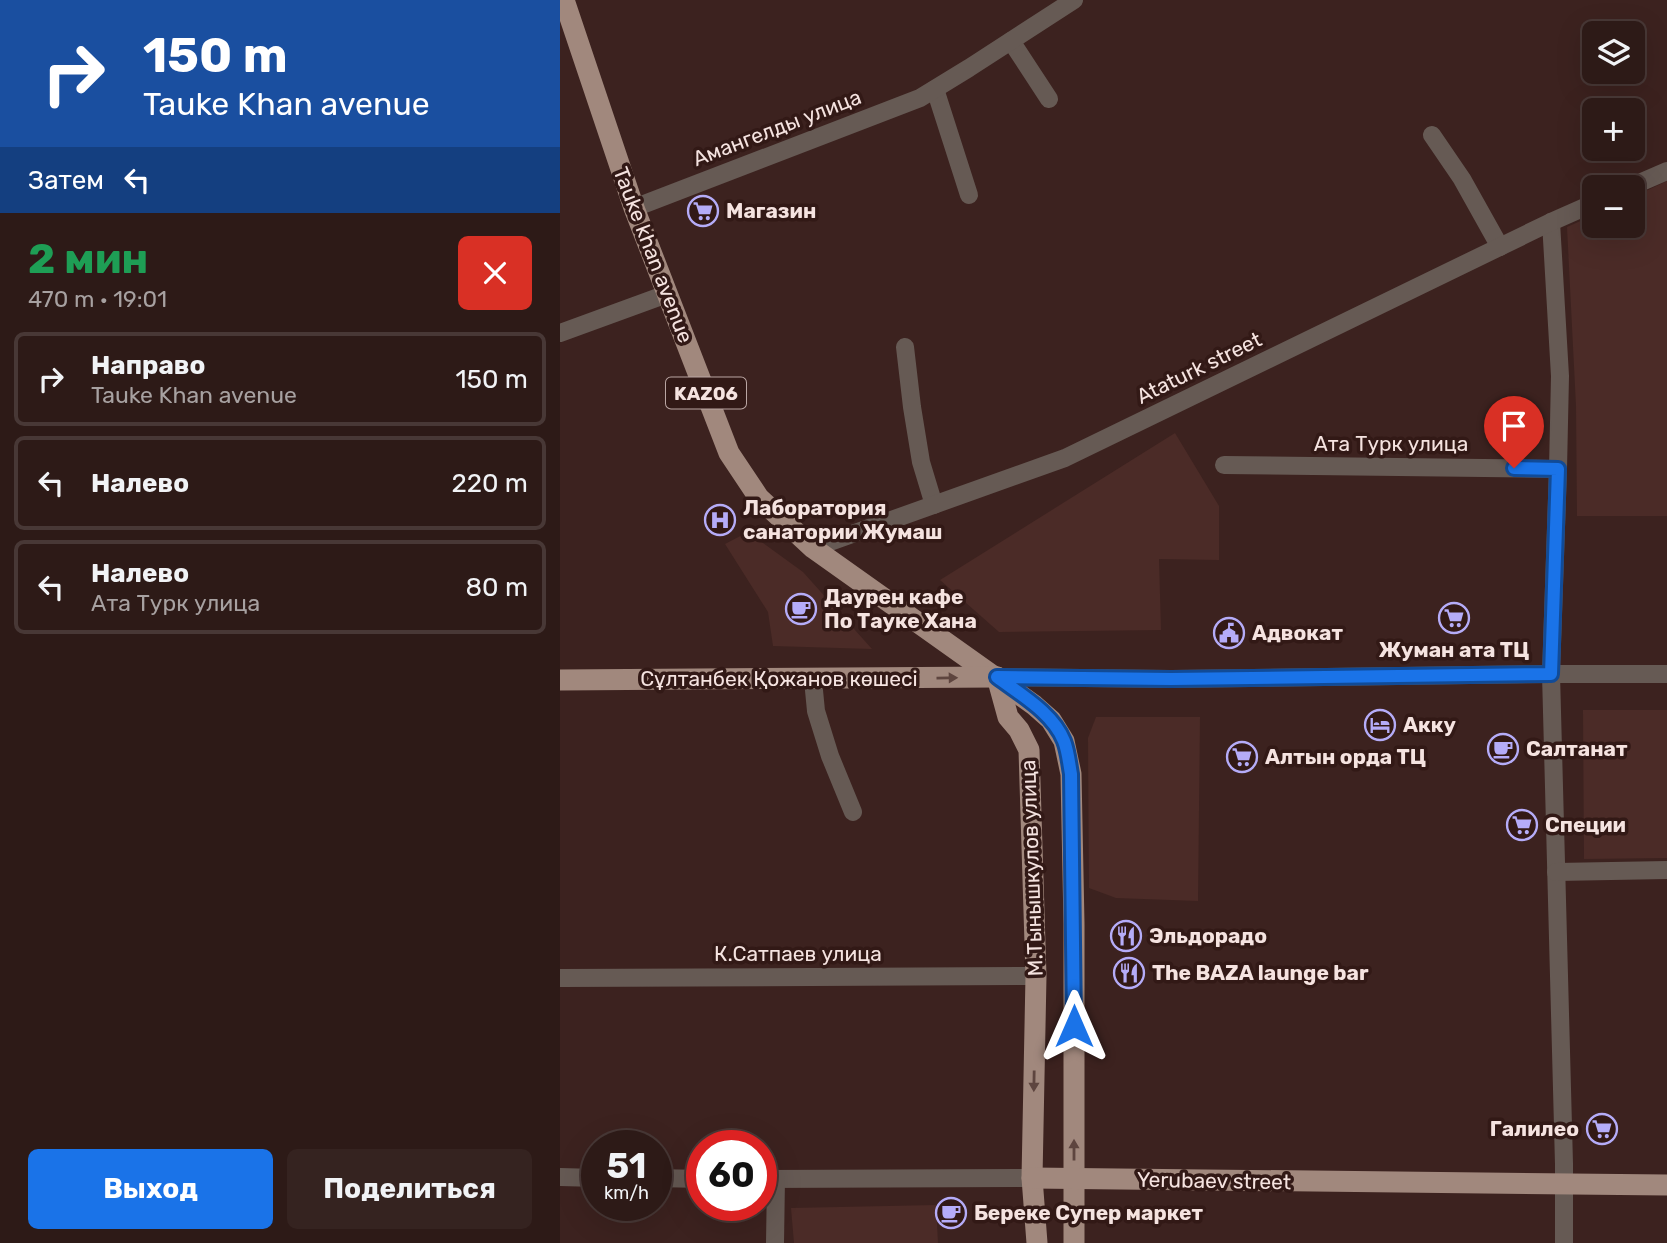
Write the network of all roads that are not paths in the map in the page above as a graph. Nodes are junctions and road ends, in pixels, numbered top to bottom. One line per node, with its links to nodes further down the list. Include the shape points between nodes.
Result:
1 (564, 0): 10 (main road, Tauke khan avenue / KАZ06)
2 (1068, 2): 3 (street, Амангелды улица)
3 (1011, 41): 4 (street, Амангелды улица); 5 (street)
4 (935, 89): 9 (street); 10 (street, Амангелды улица)
5 (1049, 99)
6 (1432, 135): 13 (street)
7 (1667, 171): 8 (street)
8 (1645, 181)
9 (970, 195)
10 (634, 208): 14 (main road, Tauke khan avenue / KАZ06)
11 (1582, 208): 12 (street, Ataturk street)
12 (1551, 222): 13 (street, Ataturk street); 18 (street, via 1560,376)
13 (1500, 247): 19 (street, Ataturk street, via 1065,458)
14 (667, 294): 15 (street); 20 (main road, Tauke khan avenue / KАZ06, via 729,453 759,498)
15 (560, 334)
16 (905, 347): 19 (street, via 920,461)
17 (1224, 465): 18 (street, Ата Турк улица)
18 (1558, 469): 21 (street)
19 (934, 505): 20 (street, Ataturk street)
20 (813, 548): 23 (main road, Tauke khan avenue / KАZ06)
21 (1551, 674): 22 (street); 23 (street); 28 (street)
22 (1667, 674)
23 (997, 677): 25 (main road, Сұлтанбек Қожанов көшесі, one-way to 23); 29 (main road, М.Тынышкулов улица, via 1008,717 1029,750); 35 (main road, М.Тынышкулов улица / KАZ06, one-way to 23, via 1071,774 1064,741 1051,720)
24 (560, 680): 25 (main road, Сұлтанбек Қожанов көшесі)
25 (813, 680): 26 (street, via 816,711)
26 (853, 812)
27 (1667, 870): 28 (street)
28 (1556, 872): 36 (street)
29 (1036, 976): 30 (street, К.Сатпаев улица); 33 (main road, М.Тынышкулов улица, one-way to 33)
30 (560, 978)
31 (560, 1177): 32 (street)
32 (581, 1178)
33 (1032, 1178): 34 (street, Yerubaev street); 35 (main road, Yerubaev street); 40 (main road, М.Тынышкулов улица)
34 (777, 1179)
35 (1074, 1179): 36 (main road, Yerubaev street); 41 (main road, М.Тынышкулов улица / KАZ06)
36 (1564, 1185): 37 (main road, Yerubaev street); 42 (street)
37 (1667, 1185)
38 (773, 1221): 39 (street)
39 (775, 1243)
40 (1037, 1243)
41 (1074, 1243)
42 (1564, 1243)

